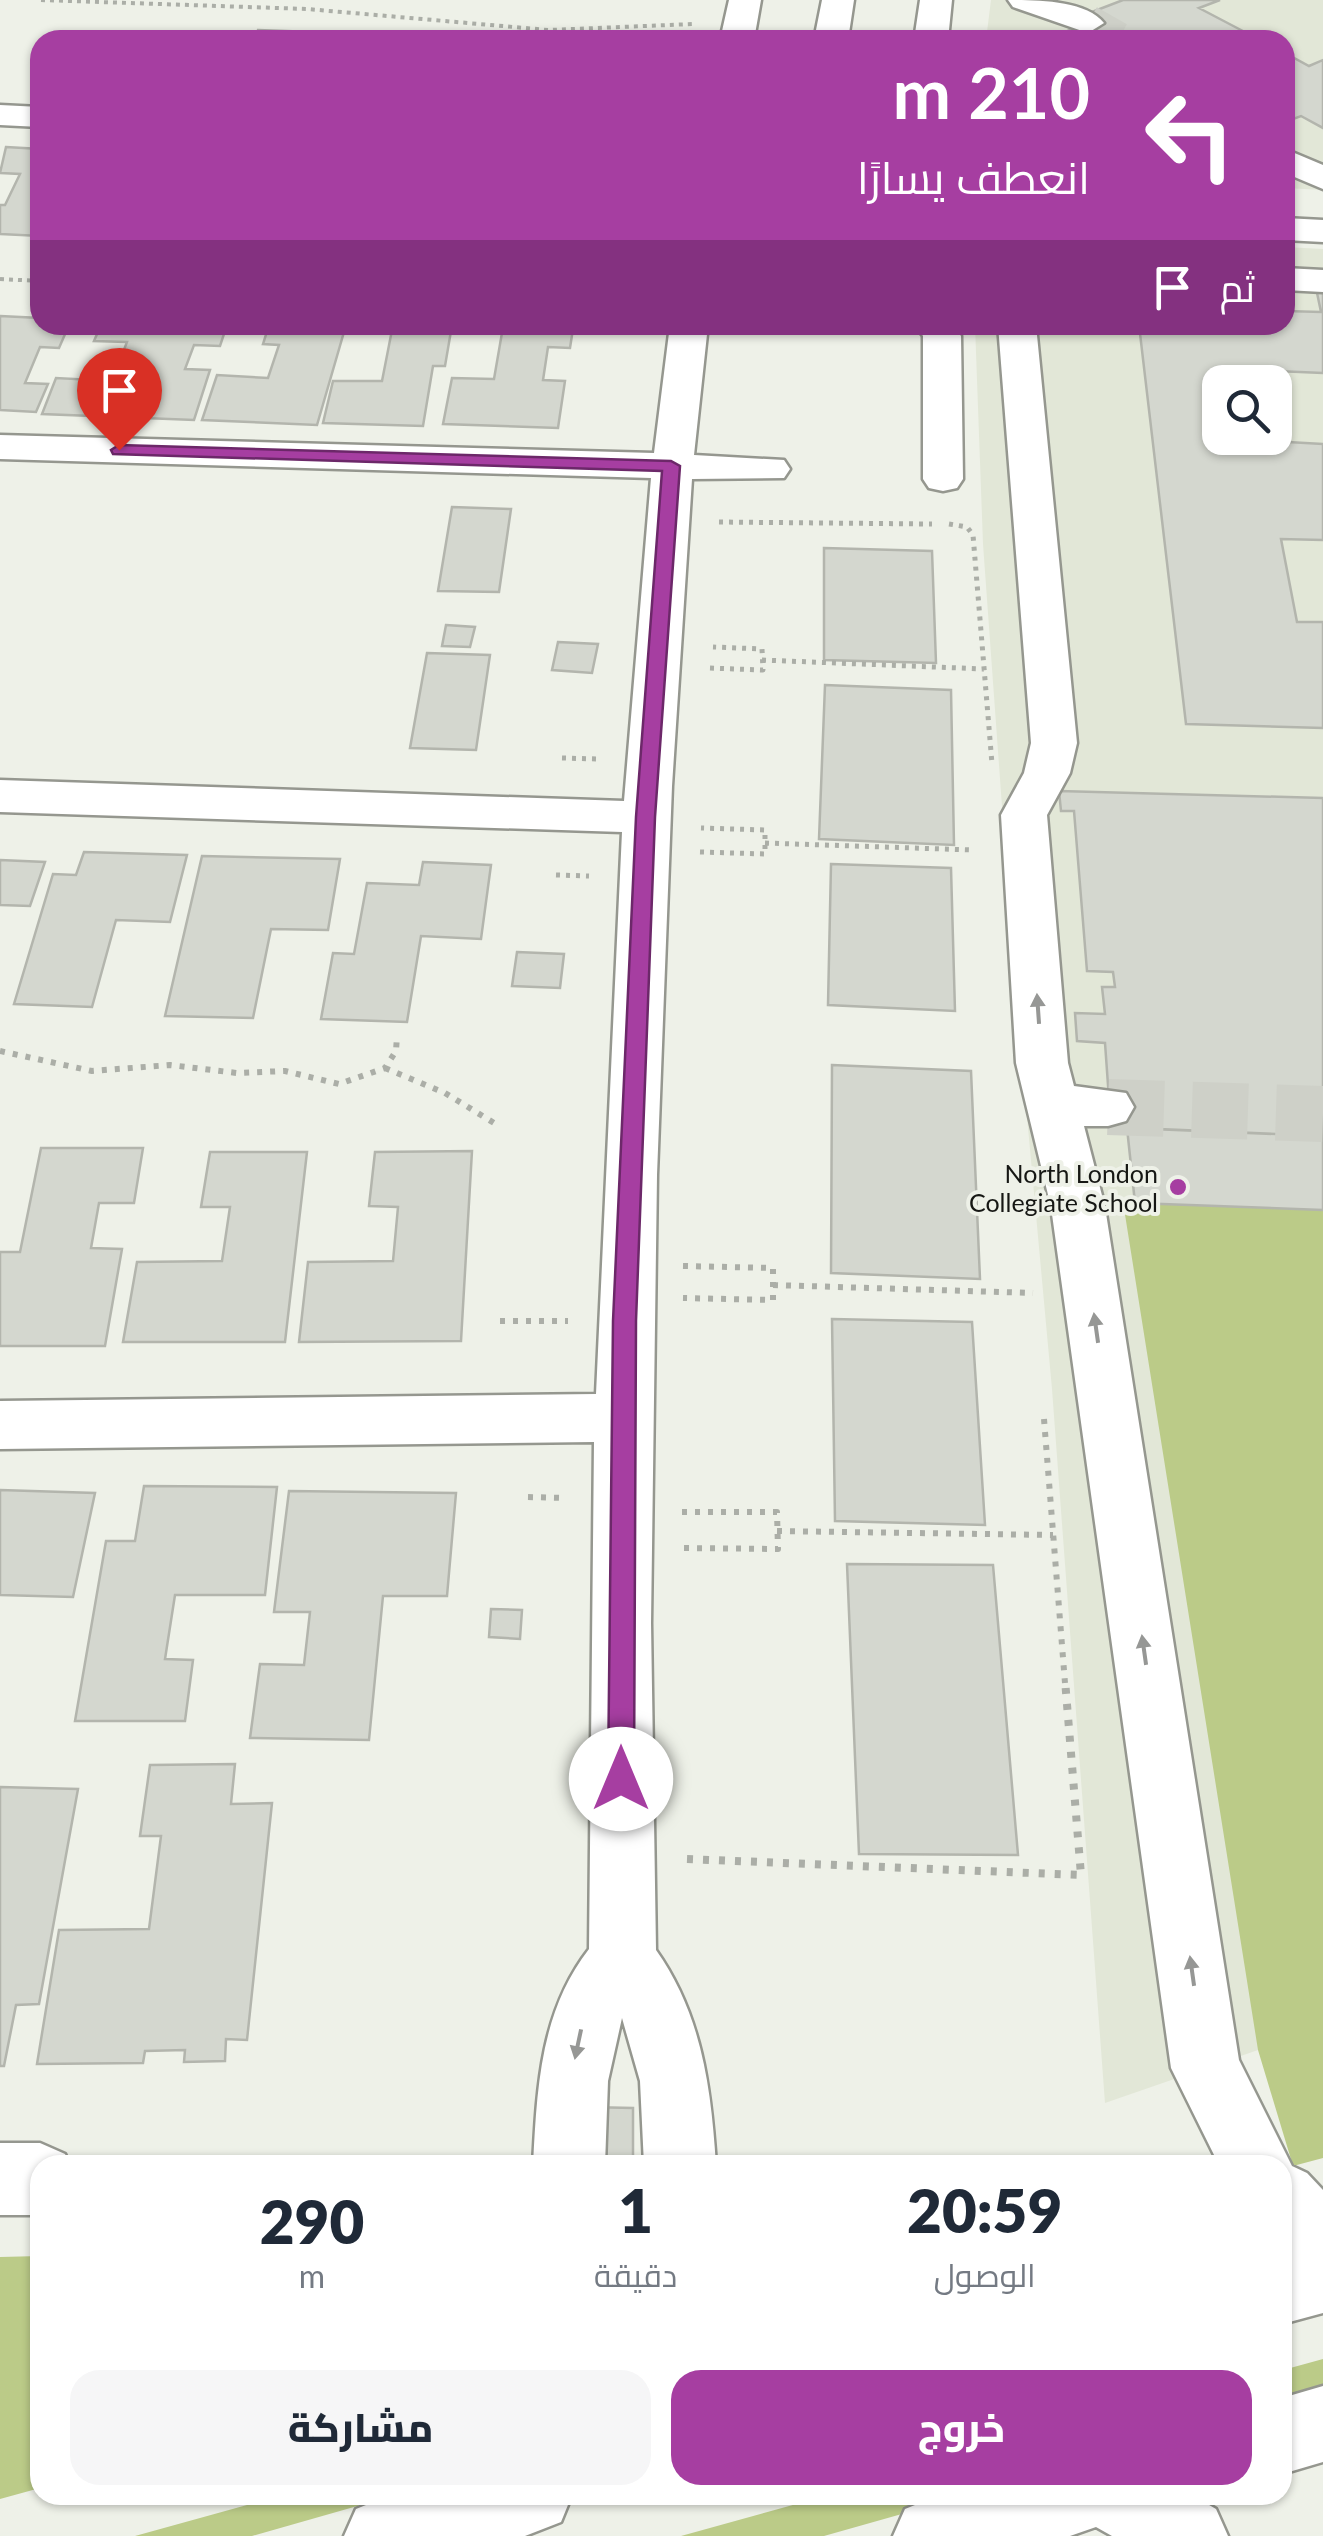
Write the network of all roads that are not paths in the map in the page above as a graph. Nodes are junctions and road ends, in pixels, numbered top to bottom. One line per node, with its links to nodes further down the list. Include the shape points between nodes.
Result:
1 (745, 0): 6 (street)
2 (838, 0): 7 (street)
3 (936, 0): 8 (street)
4 (1013, 9): 5 (street)
5 (1088, 23)
6 (739, 30)
7 (833, 30)
8 (932, 30)
9 (0, 115): 10 (street)
10 (30, 117)
11 (1295, 175): 12 (street)
12 (1314, 203): 13 (street)
13 (1295, 220)
14 (1295, 280): 15 (street)
15 (1323, 282)
16 (689, 335): 20 (street)
17 (941, 335): 22 (street)
18 (1018, 335): 25 (street, one-way to 18, via 1042,1063 1024,830 1029,800 1054,743)
19 (0, 447): 20 (street)
20 (671, 466): 21 (street); 24 (street)
21 (770, 469)
22 (943, 478)
23 (0, 796): 24 (street)
24 (645, 831): 27 (street)
25 (1052, 1105): 26 (street); 32 (street, one-way to 25, via 1206,2068 1078,1208)
26 (1108, 1107)
27 (622, 1418): 28 (street); 29 (street)
28 (0, 1426)
29 (623, 1959): 30 (street, one-way to 30, via 602,1983 577,2038); 31 (street, via 661,2019)
30 (571, 2155)
31 (679, 2155)
32 (1253, 2155)
33 (30, 2178): 34 (street)
34 (0, 2179)
35 (1292, 2209): 36 (street)
36 (1323, 2243)
37 (1323, 2276): 38 (street)
38 (1292, 2285)
39 (1323, 2424): 40 (street)
40 (1292, 2433)
41 (493, 2505): 44 (street)
42 (1043, 2505): 45 (street)
43 (1133, 2505): 46 (street)
44 (382, 2536)
45 (932, 2536)
46 (1189, 2536)

